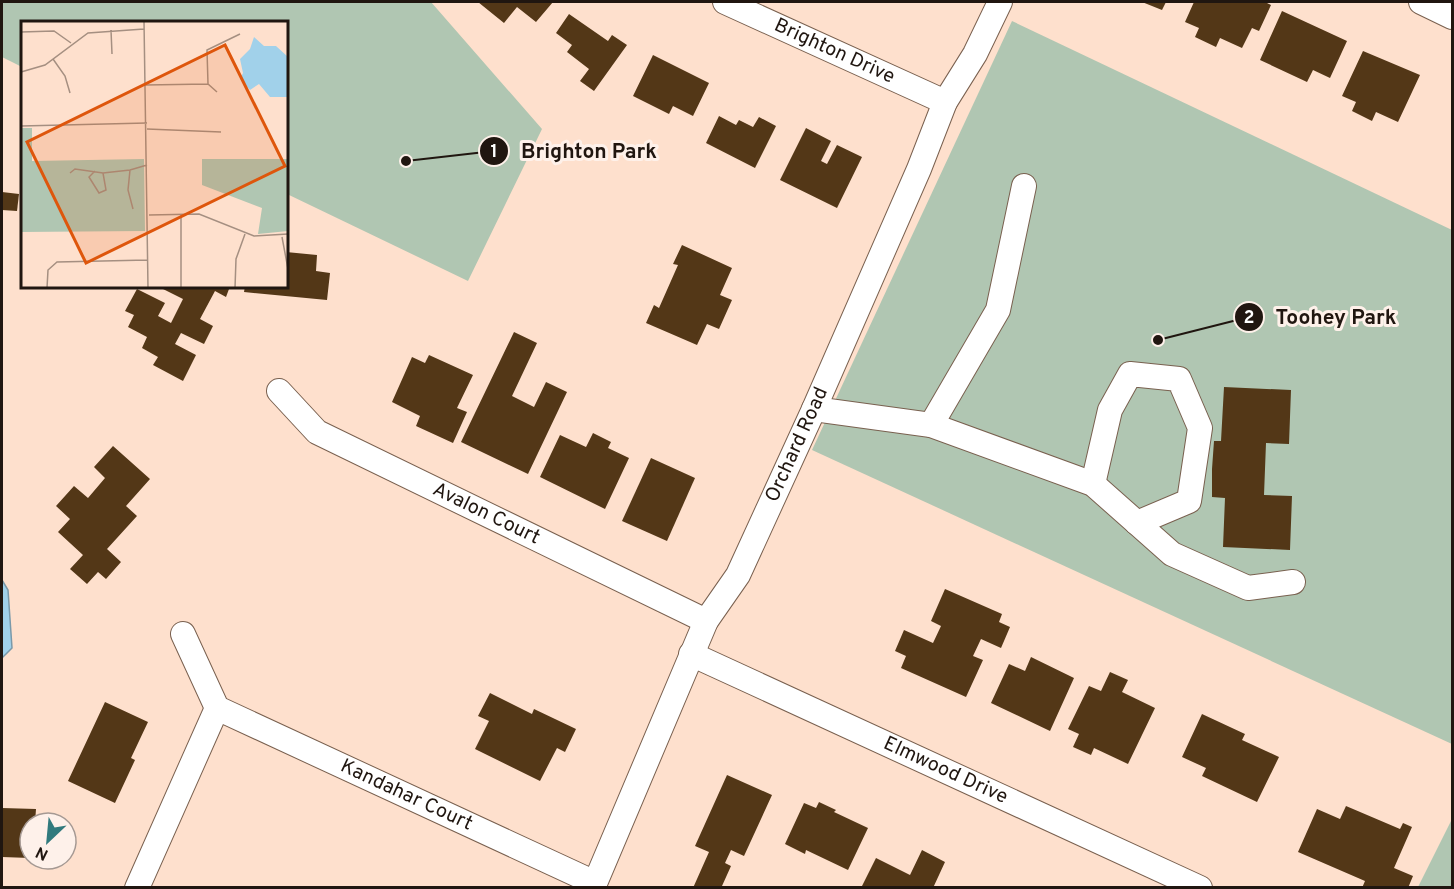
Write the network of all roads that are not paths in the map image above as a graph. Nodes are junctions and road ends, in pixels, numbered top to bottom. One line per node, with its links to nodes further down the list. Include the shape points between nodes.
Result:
1 (725, 2): 4 (street, Brighton Drive)
2 (1000, 2): 6 (street, Orchard Road, via 975,54)
3 (1421, 2): 5 (street)
4 (756, 8): 6 (street, Brighton Drive)
5 (1452, 16)
6 (945, 102): 9 (street, Orchard Road)
7 (1024, 186): 10 (street, via 998,310)
8 (279, 390): 14 (street, Avalon Court, via 317,432)
9 (814, 409): 10 (street); 14 (street, Orchard Road, via 738,575)
10 (931, 424): 11 (street)
11 (1093, 484): 12 (street); 12 (street, via 1110,410 1130,374 1179,379 1200,428 1188,501)
12 (1137, 523): 13 (street, via 1172,555 1248,588)
13 (1293, 582)
14 (706, 621): 16 (street, Orchard Road)
15 (183, 634): 17 (street)
16 (691, 654): 18 (street, Orchard Road); 20 (street, Elmwood Drive)
17 (217, 708): 18 (street, Kandahar Court); 19 (street)
18 (594, 885)
19 (137, 888)
20 (1200, 888)

